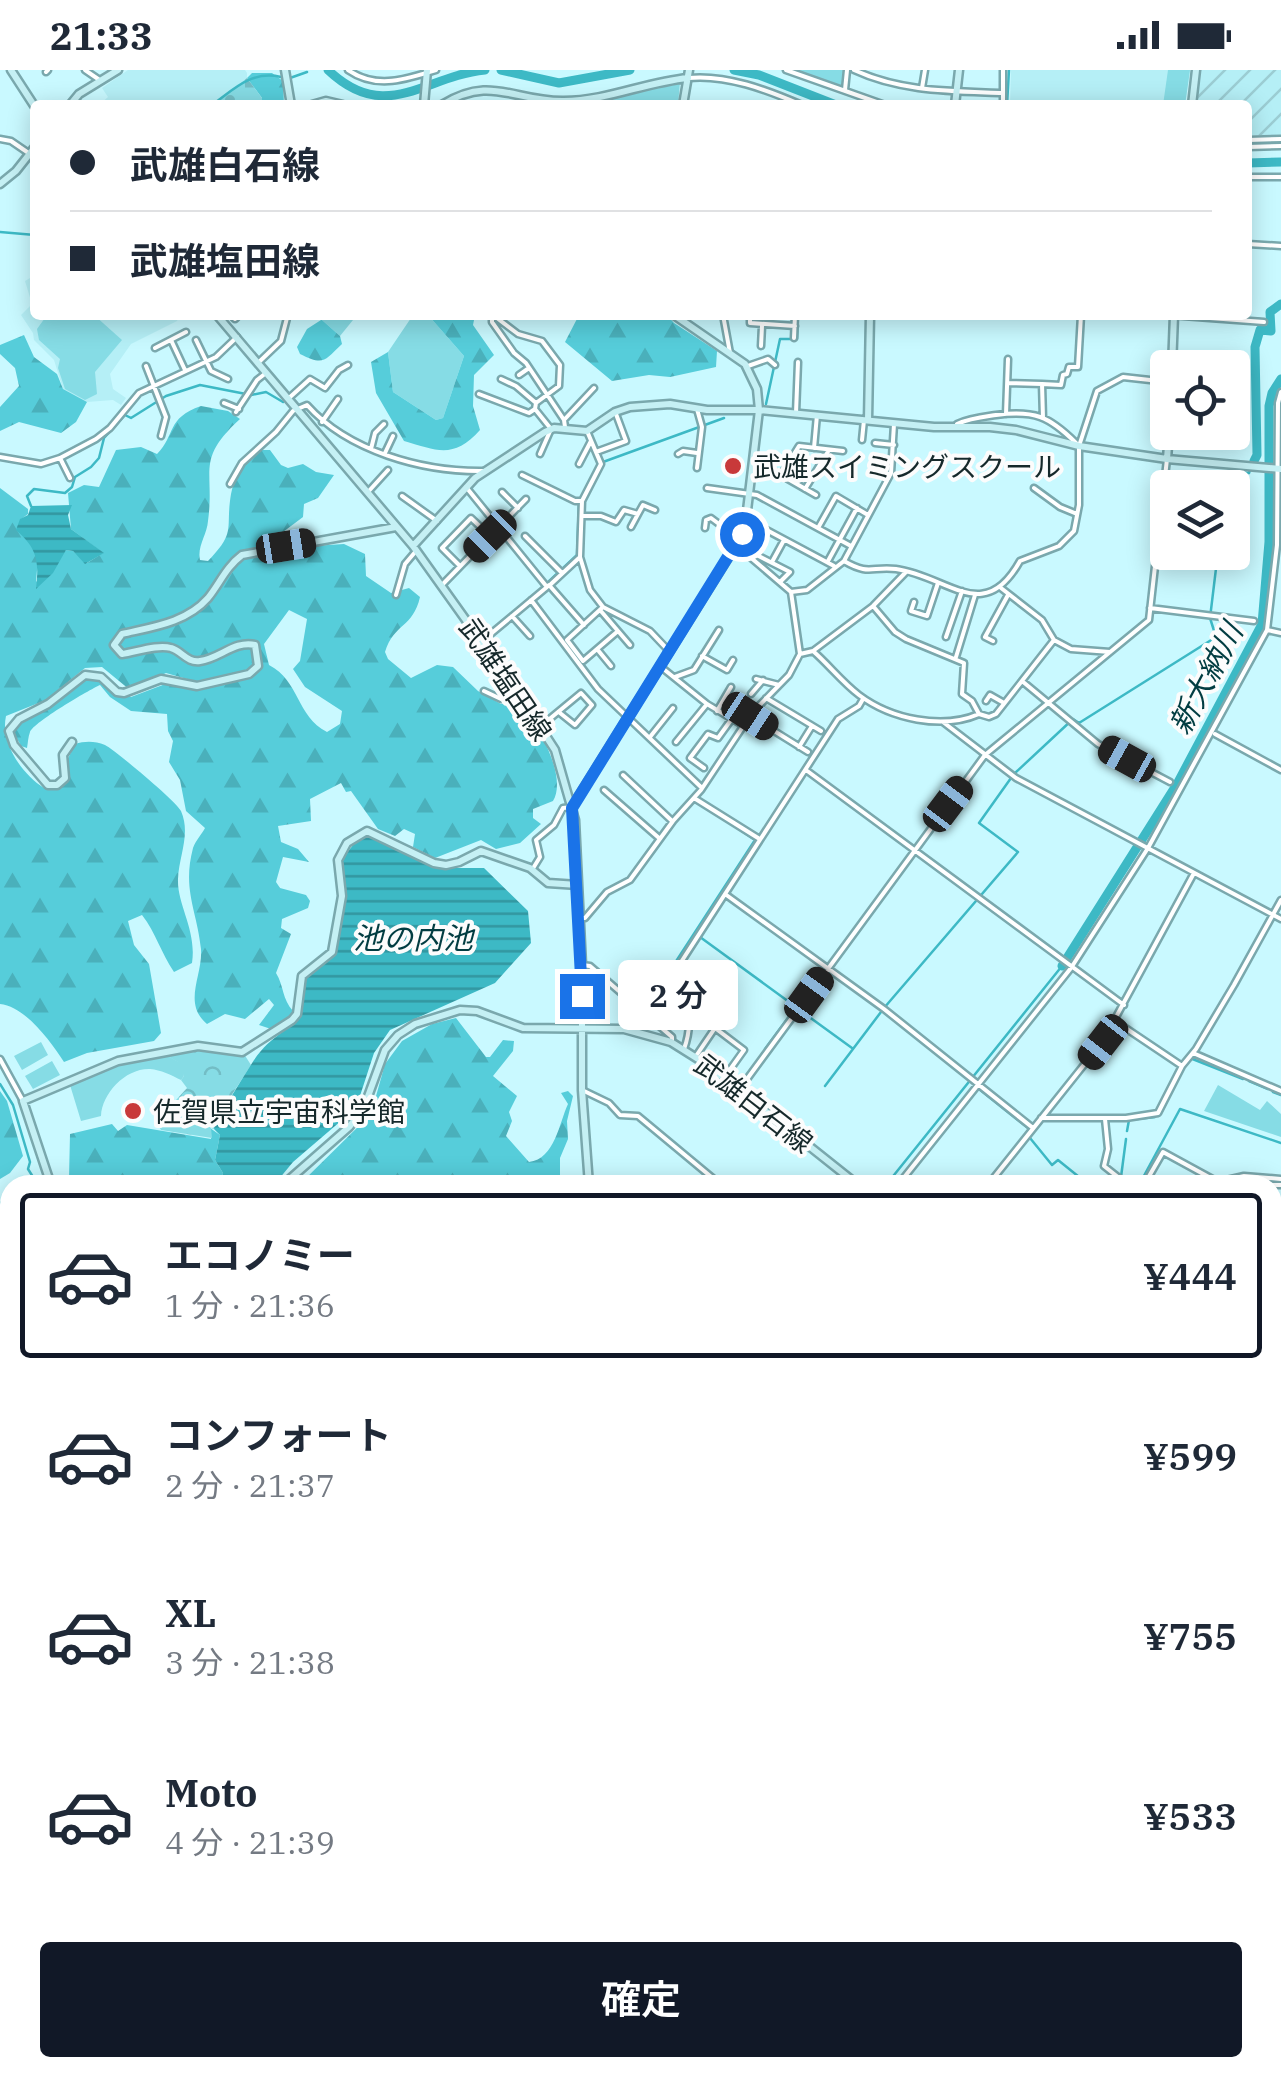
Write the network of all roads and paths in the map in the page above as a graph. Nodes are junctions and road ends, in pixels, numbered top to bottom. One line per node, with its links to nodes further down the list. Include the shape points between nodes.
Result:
1 (11, 70): 20 (street)
2 (85, 70): 15 (street)
3 (118, 70): 15 (street)
4 (284, 70): 22 (street)
5 (348, 70): 13 (street, via 383,82)
6 (436, 70): 13 (street)
7 (786, 70): 18 (street)
8 (850, 70): 16 (street); 18 (street)
9 (925, 70): 16 (street)
10 (959, 70): 17 (street)
11 (1004, 70): 19 (street)
12 (1196, 70): 32 (street)
13 (427, 73): 23 (street)
14 (688, 74): 26 (street); 27 (street); 28 (street)
15 (101, 81): 21 (street)
16 (922, 88): 17 (street)
17 (957, 91): 19 (street); 30 (street)
18 (844, 92): 29 (street)
19 (1003, 93): 31 (street)
20 (30, 100)
21 (74, 100)
22 (290, 100)
23 (424, 100)
24 (450, 100): 25 (street, via 481,89)
25 (550, 100)
26 (576, 100)
27 (684, 100)
28 (787, 100)
29 (869, 100)
30 (956, 100)
31 (1003, 100)
32 (1193, 100)
33 (0, 139): 36 (street)
34 (1252, 143): 35 (street)
35 (1281, 143)
36 (30, 150)
37 (30, 153): 40 (street)
38 (1252, 178): 39 (street)
39 (1281, 178)
40 (0, 184)
41 (1252, 244): 42 (street)
42 (1281, 246)
43 (223, 320): 59 (street, 武雄塩田線)
44 (286, 320): 69 (street, via 281,341)
45 (492, 320): 75 (street)
46 (500, 320): 88 (street, via 542,341 560,365 560,386)
47 (681, 320): 66 (street)
48 (723, 320): 66 (street)
49 (750, 320): 56 (street)
50 (795, 320): 57 (street)
51 (870, 320): 101 (street)
52 (1081, 320): 83 (street, via 1078,367 1069,367 1061,385)
53 (1172, 320): 65 (street)
54 (1236, 320): 55 (street)
55 (1261, 322)
56 (762, 324): 57 (street); 63 (street)
57 (794, 326): 60 (street)
58 (186, 332): 61 (street)
59 (237, 336): 68 (street); 69 (street, 武雄塩田線)
60 (794, 338)
61 (172, 340): 64 (street); 76 (street)
62 (196, 340): 68 (street)
63 (761, 346)
64 (156, 348)
65 (1172, 350)
66 (730, 353): 74 (street)
67 (1008, 360): 82 (street)
68 (206, 361): 76 (street); 79 (street)
69 (258, 362): 77 (street, 武雄塩田線)
70 (798, 362): 97 (street)
71 (774, 364): 74 (street, via 768,359)
72 (348, 365): 89 (street, via 325,388 310,379)
73 (146, 366): 84 (street)
74 (746, 366): 95 (street)
75 (529, 368): 78 (street); 88 (street)
76 (185, 370): 84 (street)
77 (267, 372): 89 (street, 武雄塩田線); 91 (street, via 237,411)
78 (519, 374)
79 (228, 379)
80 (502, 379): 92 (street)
81 (1150, 380): 115 (street, via 1123,377 1097,392)
82 (1008, 383): 83 (street); 98 (street)
83 (1042, 384): 100 (street)
84 (154, 386): 109 (street, via 166,417); 127 (street, via 134,397 96,440)
85 (594, 388): 104 (street)
86 (1281, 392): 132 (street)
87 (480, 394): 92 (street, via 529,413)
88 (547, 397): 92 (street); 104 (street)
89 (289, 398): 93 (street, 武雄塩田線)
90 (338, 399): 102 (street)
91 (224, 402)
92 (535, 406): 107 (street)
93 (297, 407): 102 (street, via 306,404); 138 (street); 143 (street, 武雄塩田線)
94 (697, 409): 95 (street); 96 (street, via 645,404); 122 (street)
95 (759, 410): 97 (street); 145 (street)
96 (615, 412): 108 (street); 121 (street, via 626,441)
97 (796, 413): 99 (street)
98 (1006, 414): 100 (street); 106 (street)
99 (817, 415): 101 (street); 116 (street)
100 (1042, 418): 115 (street)
101 (866, 420): 105 (street); 112 (street)
102 (322, 422): 117 (street)
103 (384, 424): 117 (street)
104 (565, 424): 107 (street); 108 (street)
105 (894, 424): 106 (street); 114 (street)
106 (953, 426): 115 (street, via 1016,430)
107 (551, 429): 124 (street); 134 (street)
108 (587, 431): 111 (street)
109 (162, 436)
110 (393, 436): 123 (street)
111 (591, 440): 121 (street); 129 (street)
112 (862, 440)
113 (875, 443): 114 (street)
114 (894, 445): 155 (street, via 892,473)
115 (1079, 446): 128 (street); 154 (street)
116 (814, 448): 118 (street); 136 (street, via 799,446)
117 (371, 449): 123 (street)
118 (829, 450): 120 (street); 141 (street)
119 (1168, 450): 128 (street)
120 (843, 451)
121 (596, 452): 149 (street, via 601,464)
122 (698, 453): 125 (street); 130 (street)
123 (385, 454): 134 (street)
124 (540, 454)
125 (678, 454)
126 (0, 457): 127 (street, via 41,464)
127 (60, 458): 137 (street)
128 (1168, 460): 132 (street); 192 (street)
129 (579, 464)
130 (696, 468)
131 (768, 468): 136 (street)
132 (1280, 469): 198 (street)
133 (388, 470): 143 (street)
134 (484, 471): 139 (street)
135 (522, 474): 149 (street)
136 (781, 475): 141 (street)
137 (70, 478)
138 (230, 484)
139 (466, 487): 158 (street); 160 (street)
140 (707, 488): 145 (street)
141 (806, 488): 146 (street)
142 (1034, 488): 154 (street)
143 (368, 492): 159 (street, 武雄塩田線)
144 (502, 492): 150 (street)
145 (749, 494): 157 (street); 163 (street)
146 (816, 494)
147 (402, 496): 158 (street)
148 (526, 498): 150 (street)
149 (582, 501): 156 (street)
150 (518, 508): 160 (street)
151 (856, 508): 155 (street); 163 (street, via 836,496); 167 (street)
152 (655, 510): 153 (street, via 642,505)
153 (638, 514): 156 (street, via 624,510 616,522); 161 (street)
154 (1078, 514): 183 (street, via 1066,542 1020,561)
155 (868, 515): 169 (street)
156 (582, 516): 171 (street)
157 (746, 519): 166 (street); 168 (street)
158 (436, 521): 170 (street)
159 (397, 526): 170 (street, 武雄塩田線); 246 (street, via 242,555 191,612 122,634 114,645 122,654 167,647 200,662 246,643 258,655 250,674 197,686 161,678 124,694 101,677 85,675 9,730 48,785 65,778 64,755)
160 (500, 526): 164 (street); 182 (street)
161 (631, 527)
162 (705, 528): 168 (street, via 711,518)
163 (818, 528): 167 (street)
164 (490, 536): 175 (street); 175 (street, via 471,518 442,548)
165 (525, 536): 177 (street)
166 (785, 539): 173 (street); 174 (street)
167 (840, 540): 169 (street); 174 (street)
168 (738, 542): 173 (street); 179 (street); 211 (street)
169 (851, 546): 172 (street)
170 (415, 548): 181 (street, 武雄塩田線); 186 (street)
171 (580, 556): 177 (street); 193 (street)
172 (844, 560): 176 (street); 178 (street, via 863,571)
173 (772, 562): 179 (street, via 790,572)
174 (828, 562): 176 (street)
175 (460, 566): 181 (street)
176 (836, 568): 185 (street, via 806,590)
177 (561, 571): 182 (street)
178 (906, 572): 180 (street); 191 (street)
179 (780, 582): 185 (street)
180 (938, 583): 184 (street); 190 (street, via 926,616 911,611)
181 (442, 585): 206 (street, 武雄塩田線)
182 (548, 586): 189 (street); 196 (street)
183 (1001, 588): 187 (street); 188 (street)
184 (962, 591): 187 (street); 203 (street)
185 (790, 592): 213 (street)
186 (396, 595)
187 (975, 595): 215 (street)
188 (1008, 595): 204 (street); 205 (street, via 1042,620)
189 (531, 600): 194 (street); 237 (street, via 598,689)
190 (914, 602)
191 (873, 606): 210 (street); 215 (street, via 895,632)
192 (1150, 608): 195 (street); 212 (street, via 1144,625)
193 (601, 609): 196 (street); 199 (street); 211 (street, via 650,631)
194 (512, 616): 202 (street); 206 (street)
195 (1254, 621)
196 (584, 625): 209 (street, via 567,640 583,661)
197 (719, 630): 214 (street)
198 (1267, 630): 200 (street); 244 (street)
199 (618, 631): 208 (street); 209 (street)
200 (1281, 632)
201 (978, 634): 204 (street)
202 (530, 636)
203 (946, 637)
204 (985, 638): 207 (street)
205 (1054, 640): 212 (street, via 1070,649); 220 (street)
206 (482, 642): 224 (street, 武雄塩田線)
207 (993, 642)
208 (630, 645)
209 (597, 649): 217 (street)
210 (813, 651): 213 (street); 227 (street)
211 (670, 652): 218 (street)
212 (1110, 652): 230 (street)
213 (800, 654): 221 (street)
214 (702, 656): 216 (street, via 726,670); 219 (street, via 694,670)
215 (956, 658): 235 (street, via 964,663 962,694)
216 (733, 660)
217 (612, 666)
218 (662, 666): 219 (street); 237 (street)
219 (675, 678): 231 (street)
220 (1022, 681): 229 (street); 230 (street)
221 (779, 685): 225 (street, via 759,679); 226 (street)
222 (731, 687): 233 (street)
223 (484, 691): 224 (street, via 501,700)
224 (518, 693): 240 (street, 武雄塩田線)
225 (750, 694)
226 (766, 698): 236 (street); 242 (street)
227 (863, 699): 239 (street, via 908,718); 252 (street, via 838,719)
228 (986, 701): 229 (street, via 990,695)
229 (1004, 703): 235 (street, via 988,717)
230 (1047, 703): 250 (street); 255 (street, via 1098,744)
231 (707, 704): 233 (street); 247 (street)
232 (673, 708): 245 (street)
233 (717, 710): 238 (street)
234 (560, 712): 234 (street, via 581,694 592,705 575,725); 240 (street)
235 (979, 714): 239 (street)
236 (750, 716): 241 (street); 248 (street)
237 (630, 717): 245 (street); 259 (street)
238 (731, 720): 241 (street); 251 (street, via 718,738 708,734 690,758)
239 (942, 722): 250 (street)
240 (541, 726): 259 (street, 武雄塩田線)
241 (744, 726): 256 (street)
242 (812, 726): 243 (street); 248 (street)
243 (821, 732)
244 (1213, 733): 253 (street); 263 (street)
245 (650, 737): 256 (street)
246 (72, 742)
247 (676, 742)
248 (799, 747): 249 (street)
249 (808, 752)
250 (985, 755): 263 (street); 264 (street)
251 (704, 768)
252 (806, 769): 262 (street); 264 (street)
253 (1281, 770)
254 (623, 776): 260 (street)
255 (1170, 782)
256 (702, 788): 258 (street)
257 (604, 790): 261 (street)
258 (694, 798): 260 (street); 262 (street)
259 (572, 808): 265 (street, via 564,808 536,840 540,857); 267 (street, 武雄塩田線)
260 (673, 821): 261 (street)
261 (659, 838): 271 (street, via 630,880)
262 (760, 840): 268 (street)
263 (1146, 847): 266 (street); 274 (street)
264 (914, 851): 274 (street); 275 (street)
265 (532, 870): 267 (street, via 548,883); 292 (street, via 481,851 446,866 373,833 358,834 338,860 342,896 332,952 302,976 292,1020 242,1052 198,1046 118,1061)
266 (1194, 873): 270 (street); 276 (street)
267 (578, 885): 271 (street, 武雄塩田線)
268 (724, 894): 275 (street); 282 (street, via 664,987 680,994 690,1016)
269 (1281, 900): 270 (street)
270 (1273, 915): 272 (street); 283 (street)
271 (580, 918): 273 (street, 武雄塩田線)
272 (1281, 919)
273 (582, 965): 279 (street, 武雄塩田線); 281 (street)
274 (1067, 965): 276 (street); 288 (street)
275 (828, 969): 288 (street); 290 (street)
276 (1124, 1005): 277 (street)
277 (1115, 1021): 286 (street); 293 (street)
278 (706, 1022): 280 (street)
279 (583, 1027): 281 (street, 武雄白石線); 289 (street, 武雄塩田線); 297 (street, 武雄白石線, via 523,1028 460,1010 414,1024 385,1050 363,1110)
280 (716, 1028): 284 (street); 287 (street, via 744,1050)
281 (672, 1042): 282 (street, 武雄白石線)
282 (684, 1049): 284 (street, 武雄白石線)
283 (1193, 1053): 286 (street); 291 (street)
284 (696, 1056): 287 (street, 武雄白石線)
285 (0, 1058): 292 (street)
286 (1182, 1066): 294 (street, via 1158,1113)
287 (724, 1078): 290 (street, 武雄白石線)
288 (974, 1081): 295 (street); 301 (street)
289 (582, 1090): 298 (street, 武雄塩田線); 299 (street, via 620,1115 638,1116)
290 (739, 1090): 300 (street, 武雄白石線)
291 (1281, 1091)
292 (23, 1101): 296 (street)
293 (1041, 1118): 294 (street); 295 (street)
294 (1105, 1118): 303 (street, via 1104,1166)
295 (1033, 1128): 302 (street)
296 (48, 1175)
297 (292, 1175)
298 (588, 1175)
299 (710, 1175)
300 (845, 1175)
301 (905, 1175)
302 (996, 1175)
303 (1115, 1175)
304 (1149, 1175): 305 (street, via 1162,1152)
305 (1205, 1175)

